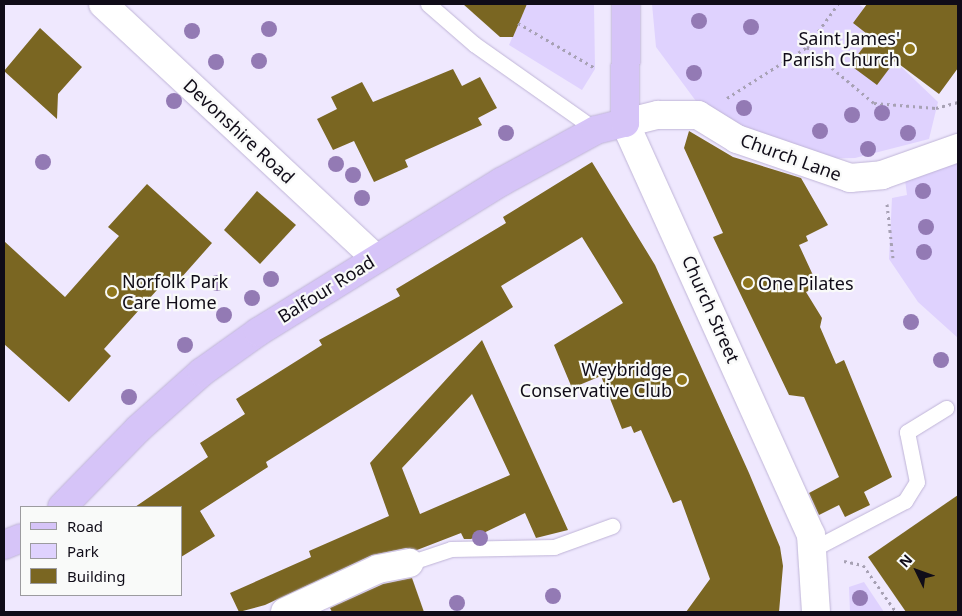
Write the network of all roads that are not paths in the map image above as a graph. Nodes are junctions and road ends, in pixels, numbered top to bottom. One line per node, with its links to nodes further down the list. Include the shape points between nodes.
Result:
1 (103, 4): 7 (street, Devonshire Road)
2 (428, 4): 5 (lane, via 474,44)
3 (626, 4): 4 (main road, Church Street)
4 (625, 123): 5 (main road, Balfour Road); 6 (street, Church Lane, via 658,115 698,114 737,139 850,178 882,175); 13 (street, Church Street, via 791,490)
5 (596, 130): 7 (main road, Balfour Road)
6 (958, 148)
7 (375, 258): 9 (main road, Balfour Road, via 202,372 138,429)
8 (946, 408): 13 (lane, via 907,432 917,482 905,501)
9 (63, 506)
10 (612, 526): 14 (lane, via 554,547 451,549)
11 (20, 538): 12 (main road)
12 (4, 545)
13 (813, 549): 17 (street, Church Street)
14 (409, 563): 15 (street, via 378,569)
15 (318, 606): 16 (street)
16 (286, 612)
17 (816, 612)

